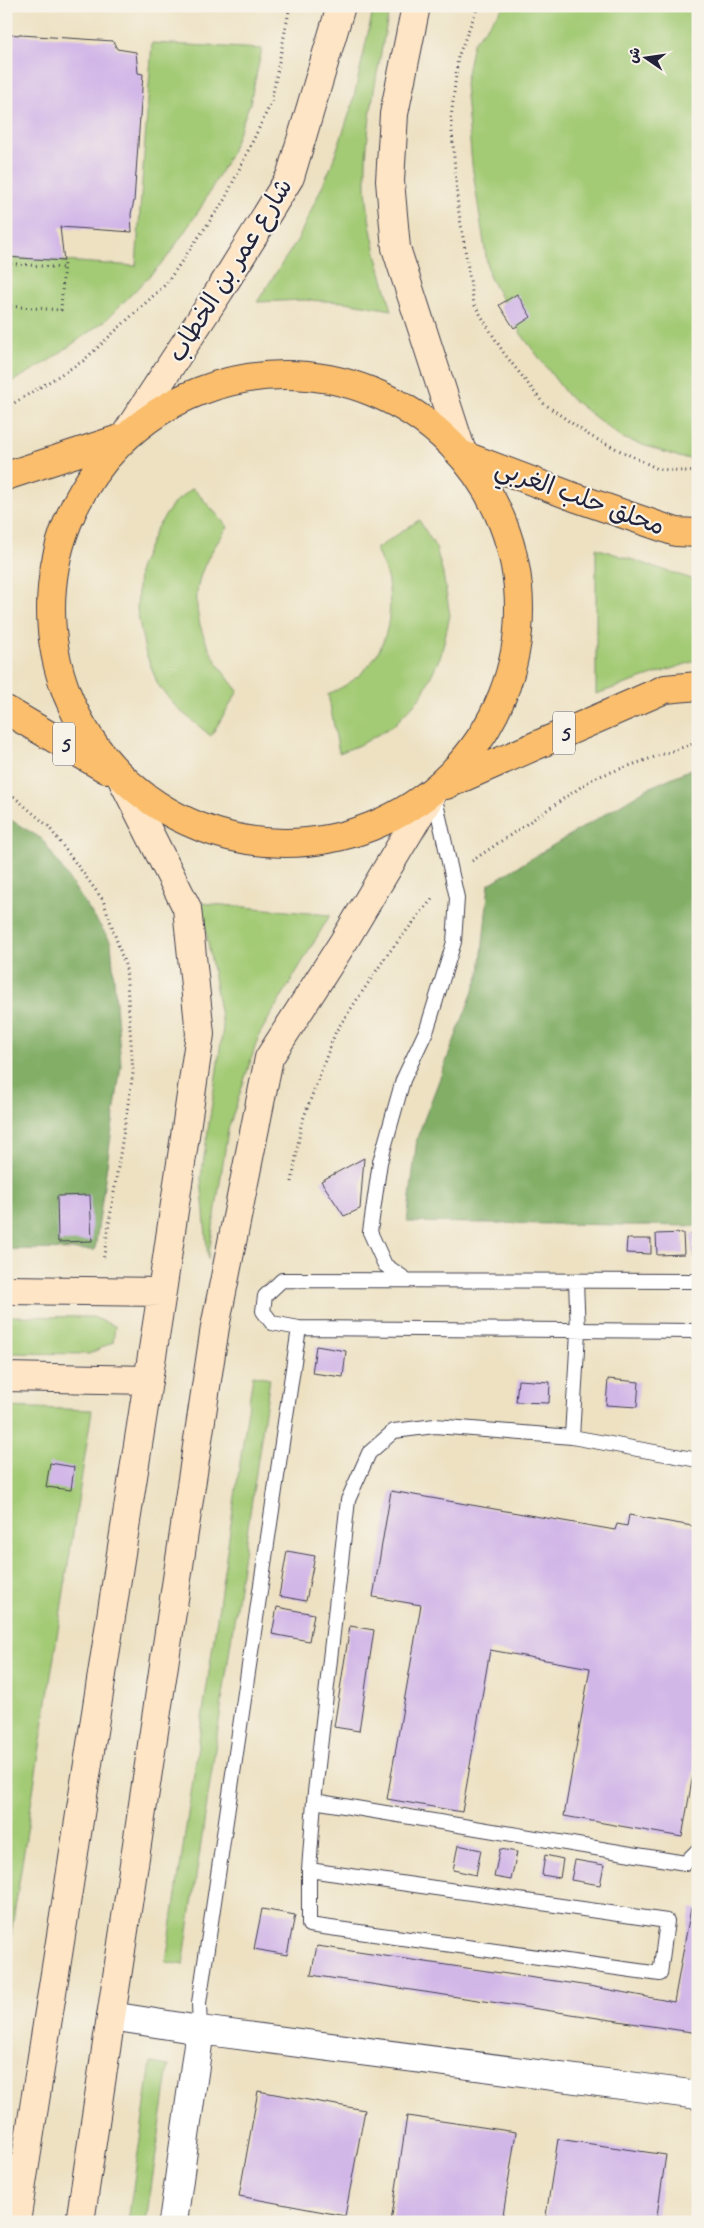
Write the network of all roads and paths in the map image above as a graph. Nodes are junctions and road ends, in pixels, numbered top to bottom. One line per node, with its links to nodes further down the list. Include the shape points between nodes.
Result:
1 (290, 6): 9 (path, via 272,103 225,199 166,284 83,361)
2 (341, 6): 10 (main road, شارع عمر بن الخطاب, via 290,177)
3 (416, 6): 11 (main road, via 394,114 390,181 396,248)
4 (478, 6): 12 (path, via 458,58 451,119 458,207 474,304 503,352 543,403 590,436 658,469)
5 (64, 261): 7 (path)
6 (6, 263): 7 (path)
7 (64, 268): 8 (path, via 61,310)
8 (6, 306)
9 (6, 408)
10 (124, 437): 11 (highway, via 162,408 204,387 250,375 297,373 344,380 388,397 428,422); 13 (highway); 17 (highway, via 96,469 74,505 59,545 51,586 51,629 58,670 70,702 94,746)
11 (463, 455): 14 (highway, محلق حلب الغربي, via 676,532); 19 (highway, via 490,493 508,536 518,582 518,628 510,675 492,718 466,757)
12 (698, 472)
13 (6, 476)
14 (698, 534)
15 (698, 686): 19 (highway, 5, via 665,689)
16 (6, 710): 17 (highway, 5)
17 (122, 778): 19 (highway, via 155,805 192,825 233,838 276,844 318,842 360,832 398,814); 25 (main road, via 187,908 200,1034)
18 (6, 790): 24 (path, via 48,826 103,900 126,968 133,1073)
19 (434, 790): 20 (lane, via 457,898 454,942 427,1029 400,1089 380,1162 370,1232 385,1264); 36 (main road, via 270,1058 215,1327)
20 (407, 1280): 21 (lane); 26 (lane, via 282,1280 265,1296 263,1311 272,1323)
21 (576, 1282): 22 (lane); 28 (lane)
22 (698, 1282)
23 (6, 1290): 24 (main road)
24 (98, 1291): 25 (main road)
25 (162, 1292): 30 (main road)
26 (299, 1328): 28 (lane); 37 (lane, via 199,2002)
27 (698, 1331): 28 (lane)
28 (578, 1332): 31 (lane)
29 (6, 1377): 30 (main road)
30 (148, 1380): 39 (main road)
31 (572, 1437): 32 (lane); 33 (lane, via 435,1426 394,1431 369,1453 348,1500)
32 (698, 1460)
33 (314, 1801): 34 (lane, via 685,1862); 35 (lane)
34 (698, 1850)
35 (309, 1870): 35 (lane, via 309,1925 660,1974 667,1921)
36 (111, 2016): 37 (street); 40 (main road)
37 (200, 2030): 38 (street); 41 (street)
38 (698, 2095)
39 (16, 2222)
40 (80, 2222)
41 (173, 2222)

